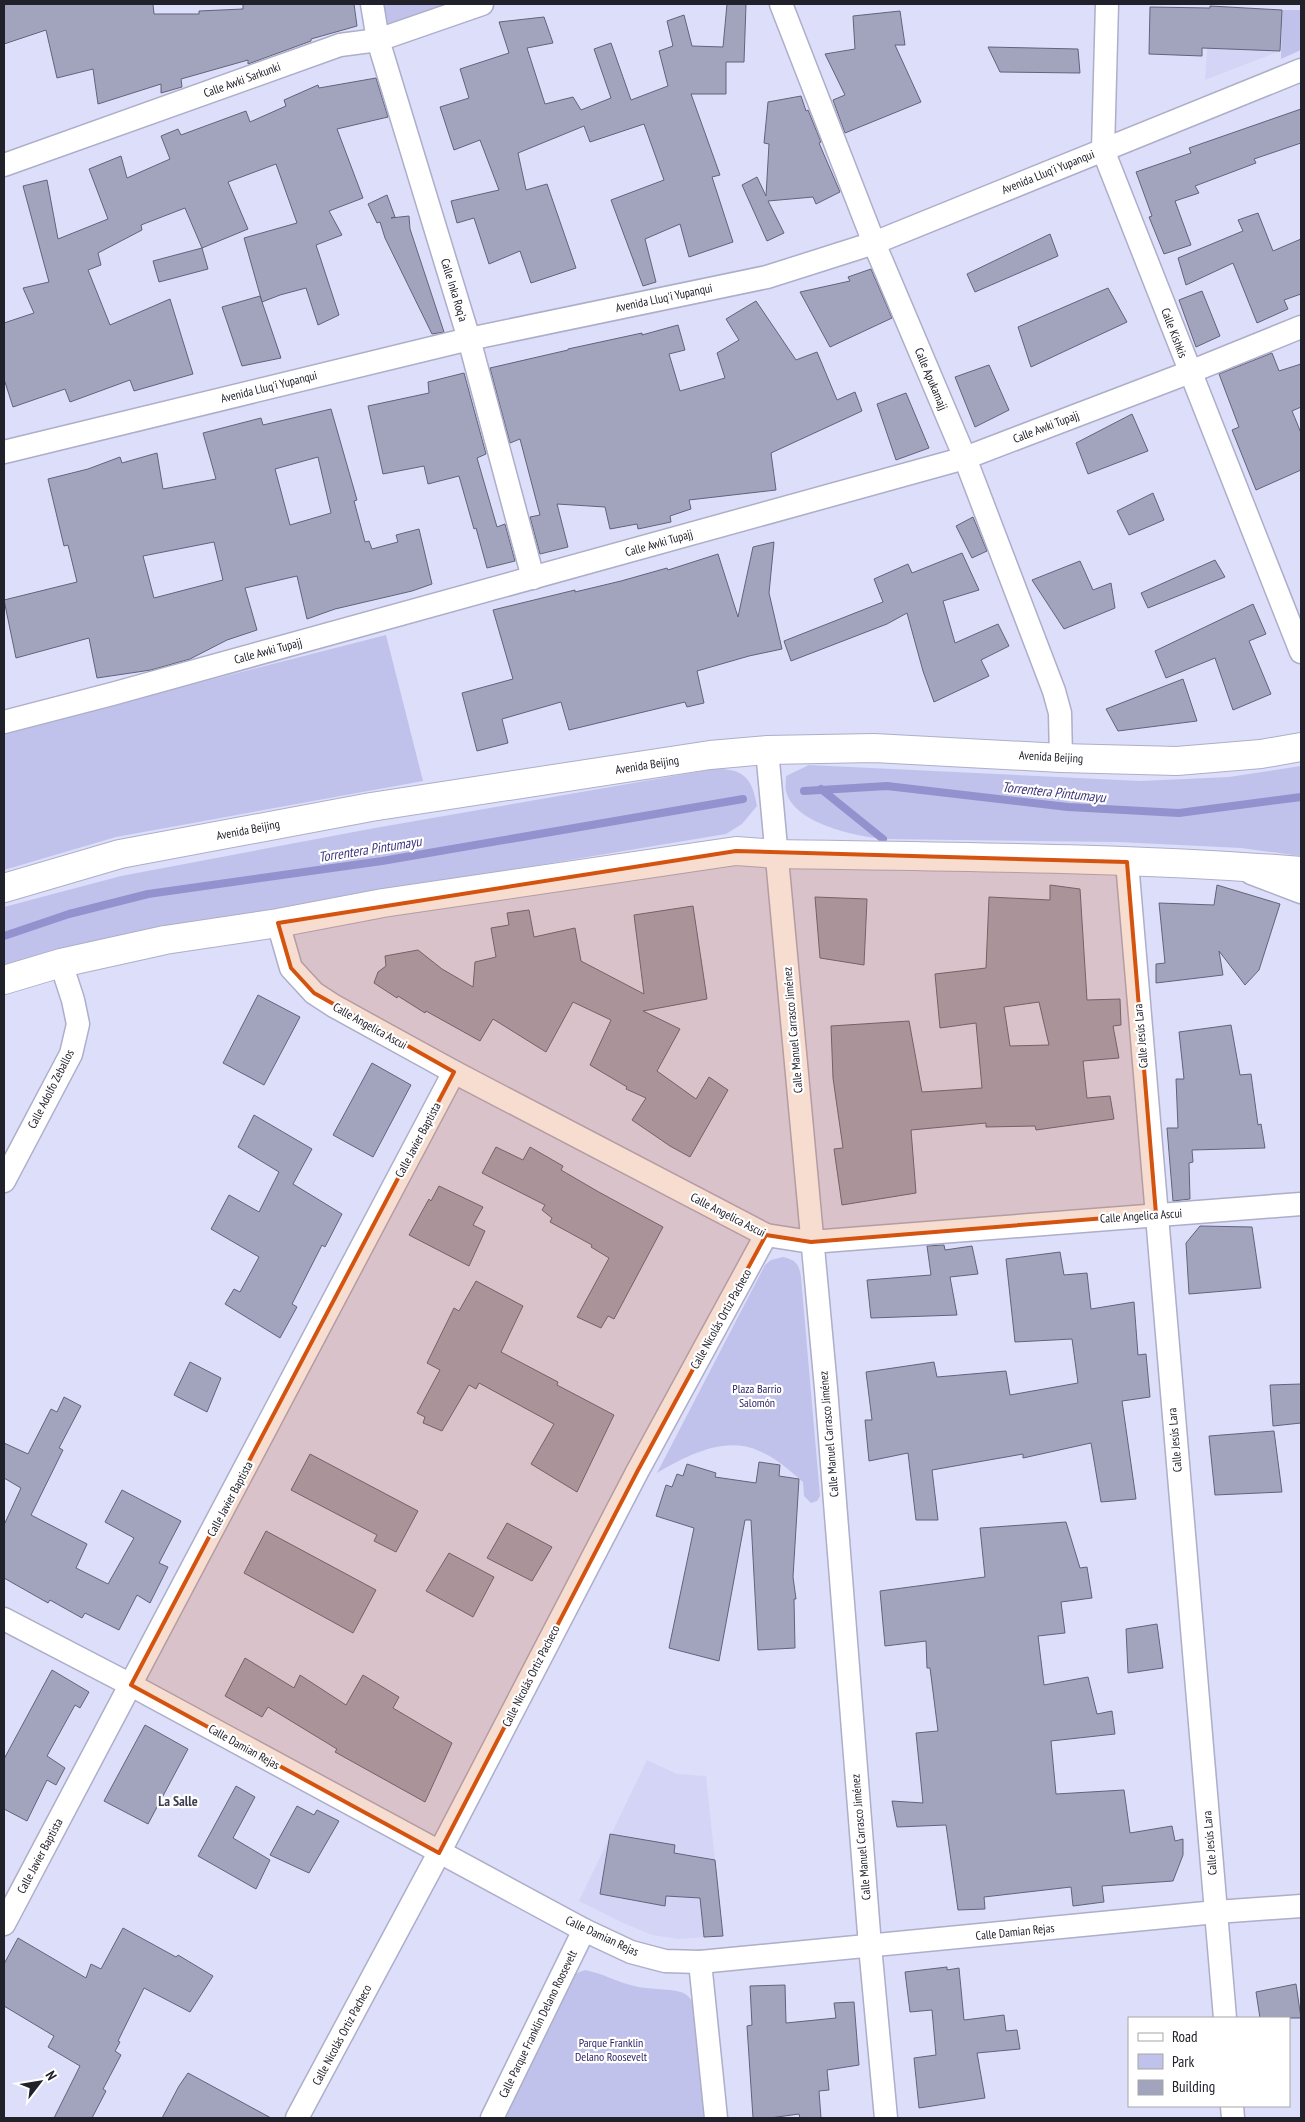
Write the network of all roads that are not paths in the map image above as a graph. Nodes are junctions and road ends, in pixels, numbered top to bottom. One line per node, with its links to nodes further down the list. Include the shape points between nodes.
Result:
1 (372, 4): 5 (street, Calle Inka Roq'a)
2 (482, 4): 5 (street, Calle Awki Sarkunki)
3 (781, 4): 9 (street, Calle Apukamajj)
4 (1107, 4): 7 (street, Calle Kishkis)
5 (378, 40): 8 (street, Calle Awki Sarkunki, via 340,45); 11 (street, Calle Inka Roq'a)
6 (1301, 70): 7 (street, Avenida Lluq'i Yupanqui)
7 (1102, 150): 9 (street, Avenida Lluq'i Yupanqui); 12 (street, Calle Kishkis)
8 (4, 165)
9 (874, 243): 11 (street, Avenida Lluq'i Yupanqui, via 767,277); 14 (street, Calle Apukamajj)
10 (1301, 327): 12 (street, Calle Awki Tupajj)
11 (469, 339): 13 (street, Avenida Lluq'i Yupanqui); 15 (street, Calle Inka Roq'a)
12 (1190, 372): 14 (street, Calle Awki Tupajj); 16 (street, Calle Kishkis)
13 (4, 452)
14 (964, 458): 15 (street, Calle Awki Tupajj); 20 (street, Calle Apukamajj, via 1054,691 1060,713)
15 (533, 578): 17 (street, Calle Awki Tupajj)
16 (1301, 652)
17 (4, 722)
18 (1301, 747): 20 (main road, Avenida Beijing, via 1262,754 1177,761)
19 (767, 750): 20 (main road, Avenida Beijing, via 874,748); 21 (street, Calle Manuel Carrasco Jiménez); 25 (main road, Avenida Beijing, via 710,755 371,807 120,854)
20 (1061, 758)
21 (778, 854): 22 (main road); 27 (main road, via 736,851 383,903); 35 (street, Calle Manuel Carrasco Jiménez)
22 (1127, 862): 23 (main road); 33 (street, Calle Jesús Lara)
23 (1214, 864): 24 (main road); 26 (street, via 1260,876)
24 (1301, 871)
25 (4, 888)
26 (1301, 892)
27 (278, 923): 28 (main road, via 165,940); 30 (street, Calle Angelica Ascui, via 291,968 314,993)
28 (61, 963): 29 (main road); 31 (street, Calle Adolfo Zeballos, via 78,1024 71,1054)
29 (4, 980)
30 (454, 1072): 34 (street, Calle Angelica Ascui); 37 (street, Calle Javier Baptista)
31 (4, 1180)
32 (1301, 1204): 33 (street, Calle Angelica Ascui)
33 (1156, 1214): 35 (street, Calle Angelica Ascui); 40 (street, Calle Jesús Lara)
34 (766, 1235): 35 (street, Calle Angelica Ascui); 38 (street, Calle Nicolás Ortiz Pacheco, via 637,1472)
35 (811, 1242): 43 (street, Calle Manuel Carrasco Jiménez, via 826,1388)
36 (4, 1619): 37 (street, Calle Damian Rejas)
37 (131, 1685): 38 (street, Calle Damian Rejas); 41 (street, Calle Javier Baptista)
38 (439, 1853): 42 (street, Calle Damian Rejas); 46 (street, Calle Nicolás Ortiz Pacheco)
39 (1301, 1906): 40 (street, Calle Damian Rejas)
40 (1216, 1912): 43 (street, Calle Damian Rejas); 45 (street, Calle Jesús Lara)
41 (4, 1924)
42 (584, 1930): 44 (street, Calle Damian Rejas, via 630,1952 665,1961); 47 (street, Calle Parque Franklin Delano Roosevelt)
43 (870, 1946): 44 (street, Calle Damian Rejas); 49 (street, Calle Manuel Carrasco Jiménez)
44 (700, 1962): 48 (street)
45 (1225, 2017)
46 (297, 2118)
47 (492, 2118)
48 (716, 2118)
49 (886, 2118)

